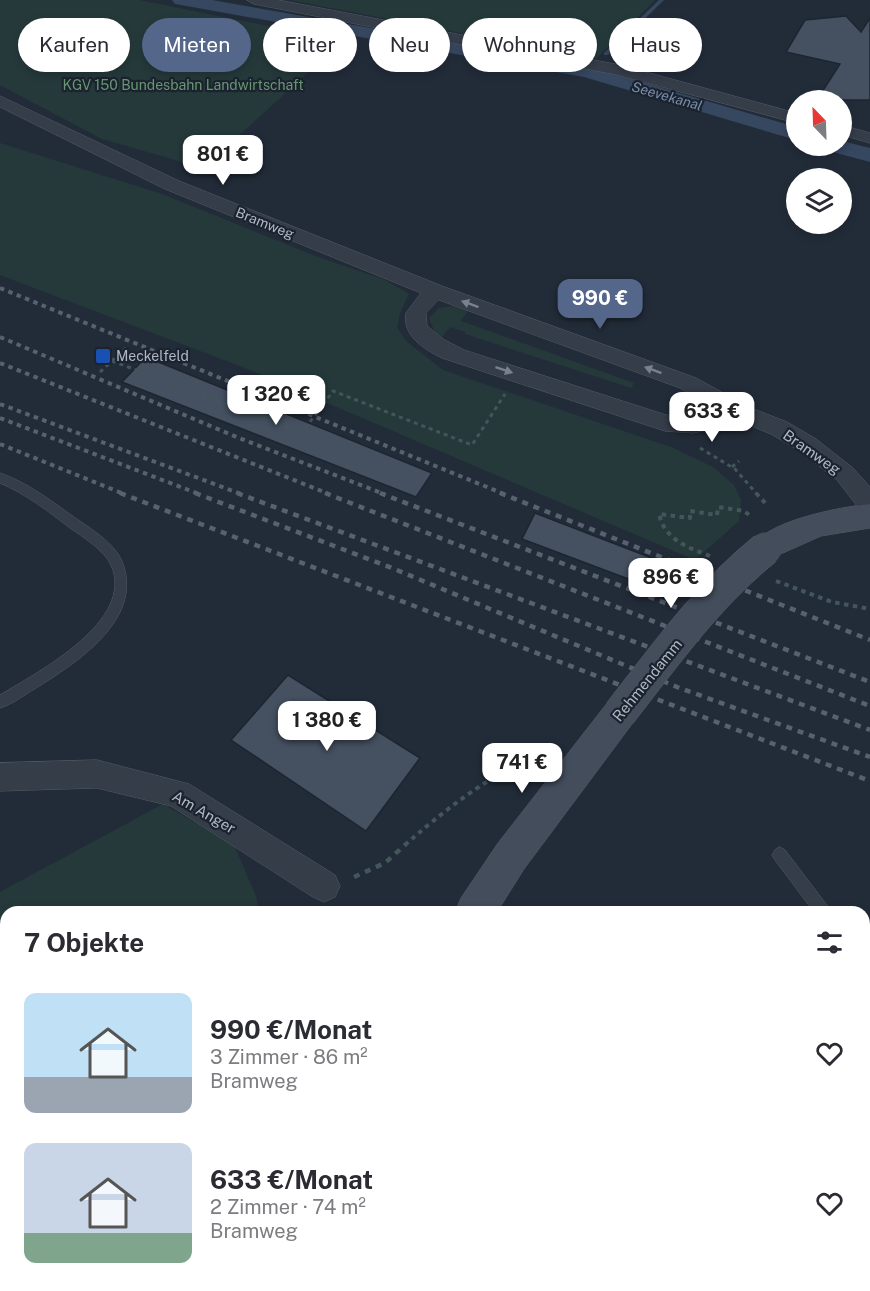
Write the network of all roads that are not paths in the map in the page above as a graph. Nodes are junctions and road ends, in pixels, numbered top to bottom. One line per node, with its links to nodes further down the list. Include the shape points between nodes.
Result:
1 (254, 0): 3 (street, via 620,70)
2 (0, 101): 6 (street, Bramweg, via 172,185)
3 (786, 115)
4 (852, 133): 5 (street)
5 (870, 138)
6 (435, 291): 7 (street, Bramweg, one-way to 6, via 688,383); 7 (street, one-way to 7, via 416,312 415,320 424,336 448,351 675,425 709,423)
7 (743, 414): 9 (street, Bramweg, via 808,445 845,474)
8 (0, 478): 11 (lane, via 48,504 89,535 116,563 122,587 117,607 101,631 53,669)
9 (870, 504)
10 (870, 516): 15 (street, Rehmendamm, bridge, via 822,522 789,534 743,565 719,589 620,713 511,856)
11 (0, 702)
12 (0, 777): 14 (street, Am Anger, via 97,774 178,794)
13 (780, 855): 16 (lane)
14 (324, 886)
15 (479, 906)
16 (819, 906)

